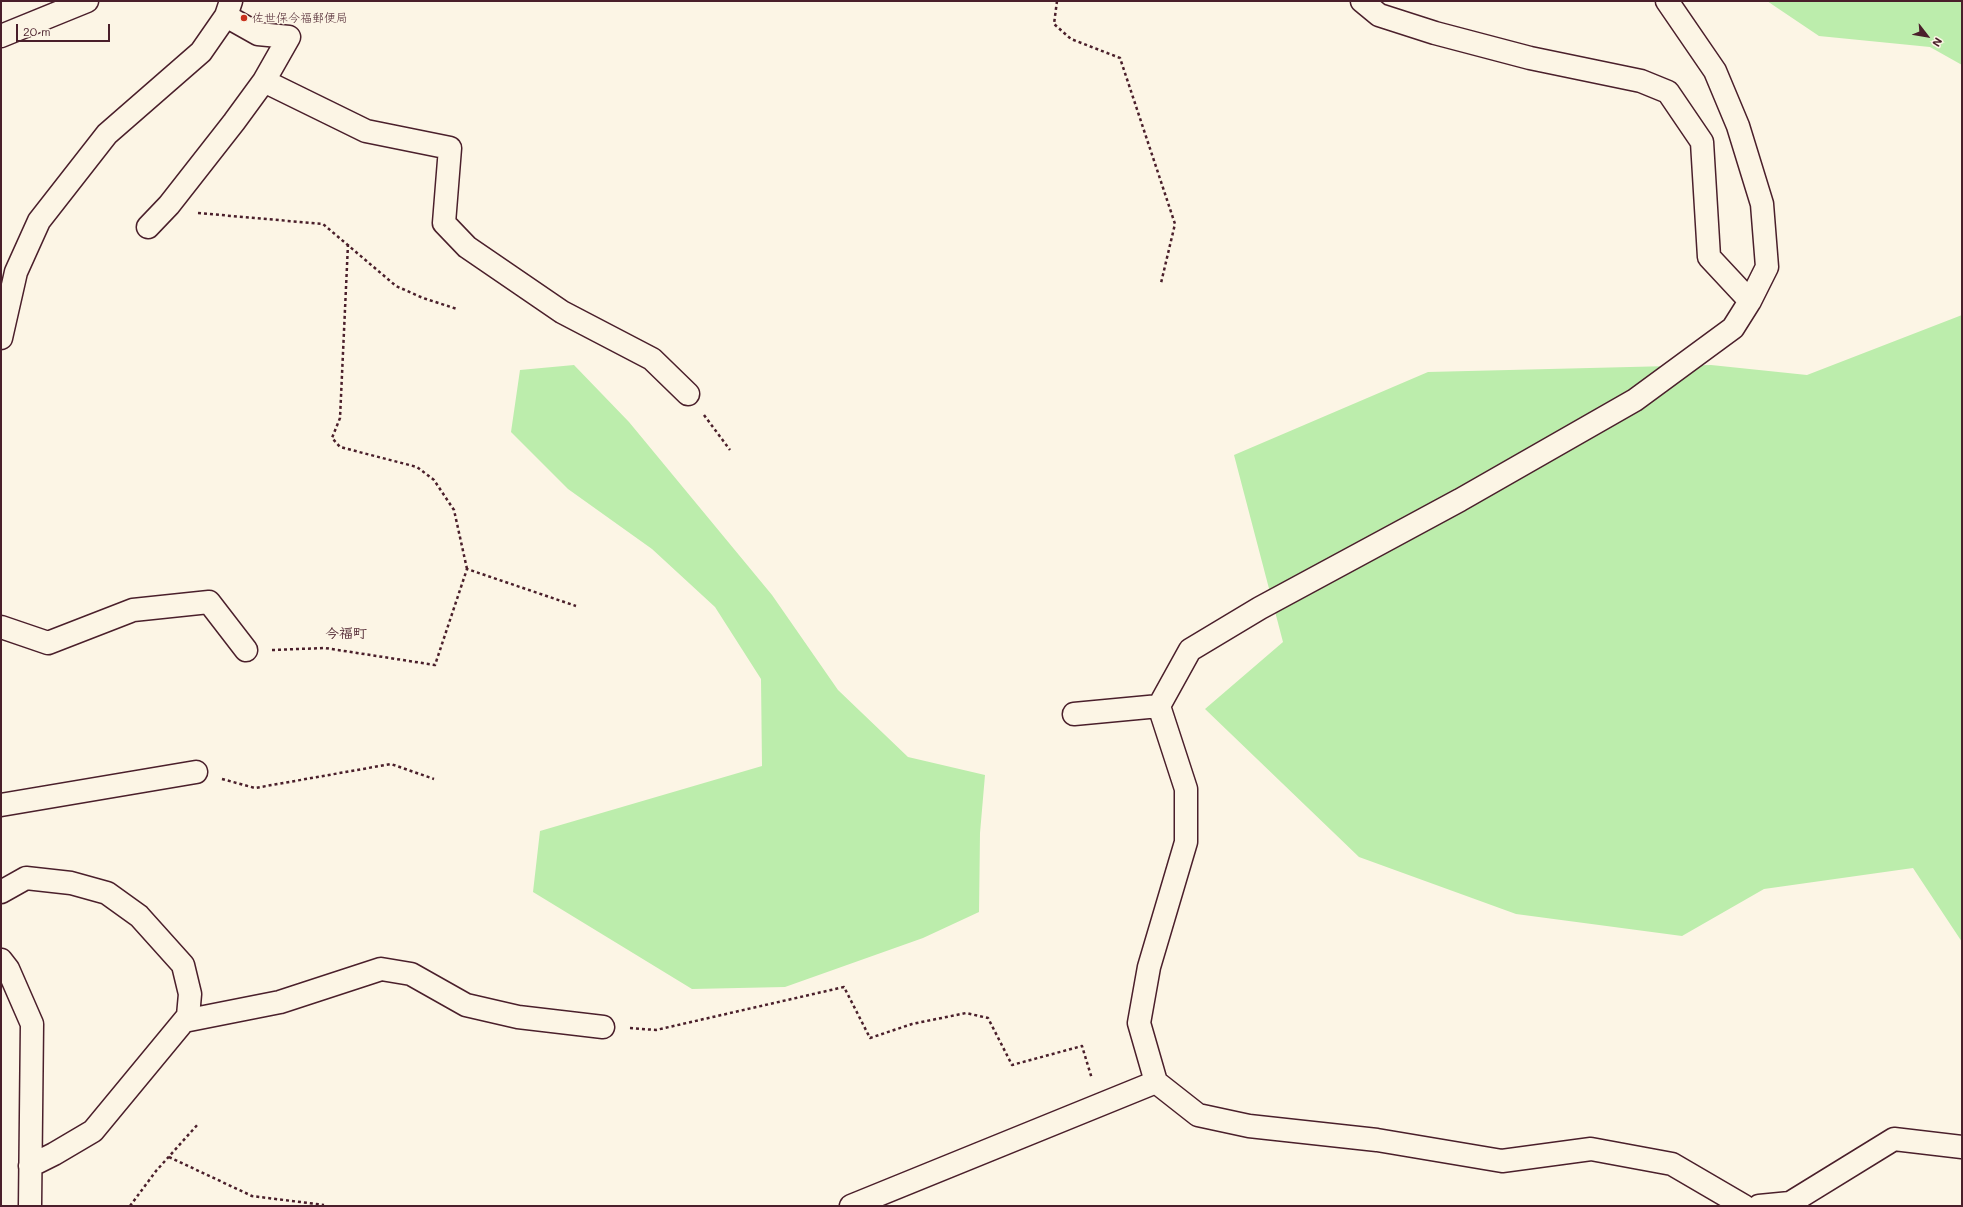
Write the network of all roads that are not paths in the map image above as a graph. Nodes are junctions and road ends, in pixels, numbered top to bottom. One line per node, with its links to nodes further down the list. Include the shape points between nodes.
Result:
1 (87, 1): 5 (street)
2 (1362, 1): 8 (street, via 1379,15 1435,32 1530,58 1641,81 1668,92 1702,142 1709,257)
3 (1667, 1): 8 (street, via 1716,71 1738,126 1762,204 1768,267)
4 (229, 8): 6 (street, via 258,34 289,37); 9 (street, via 201,52 107,134 39,221 16,272)
5 (1, 36)
6 (264, 81): 7 (street, via 169,205); 10 (street, via 366,131 450,148 444,224 467,247 562,312 652,359)
7 (148, 227)
8 (1750, 301): 13 (street, via 1733,328 1635,400 1460,500 1260,608 1190,650)
9 (1, 338)
10 (688, 394)
11 (1, 627): 12 (street, via 48,643 133,610 209,602)
12 (246, 650)
13 (1160, 706): 14 (street); 21 (street, via 1186,789 1186,842 1149,968 1139,1023)
14 (1074, 714)
15 (196, 772): 16 (street)
16 (1, 805)
17 (1, 892): 19 (street, via 26,878 71,883 107,893 139,916 183,966 190,994 188,1016)
18 (1, 960): 23 (street, via 8,969 32,1024)
19 (184, 1021): 20 (street, via 280,1002 381,969 411,974 466,1005 518,1017); 23 (street, via 93,1131)
20 (602, 1027)
21 (1156, 1082): 25 (street); 26 (street, via 1198,1115 1249,1126 1377,1140 1502,1161 1591,1149 1672,1164)
22 (1962, 1147): 27 (street, via 1894,1139 1790,1203)
23 (30, 1166): 24 (street)
24 (30, 1206)
25 (851, 1206)
26 (1744, 1206)
27 (1759, 1206)

